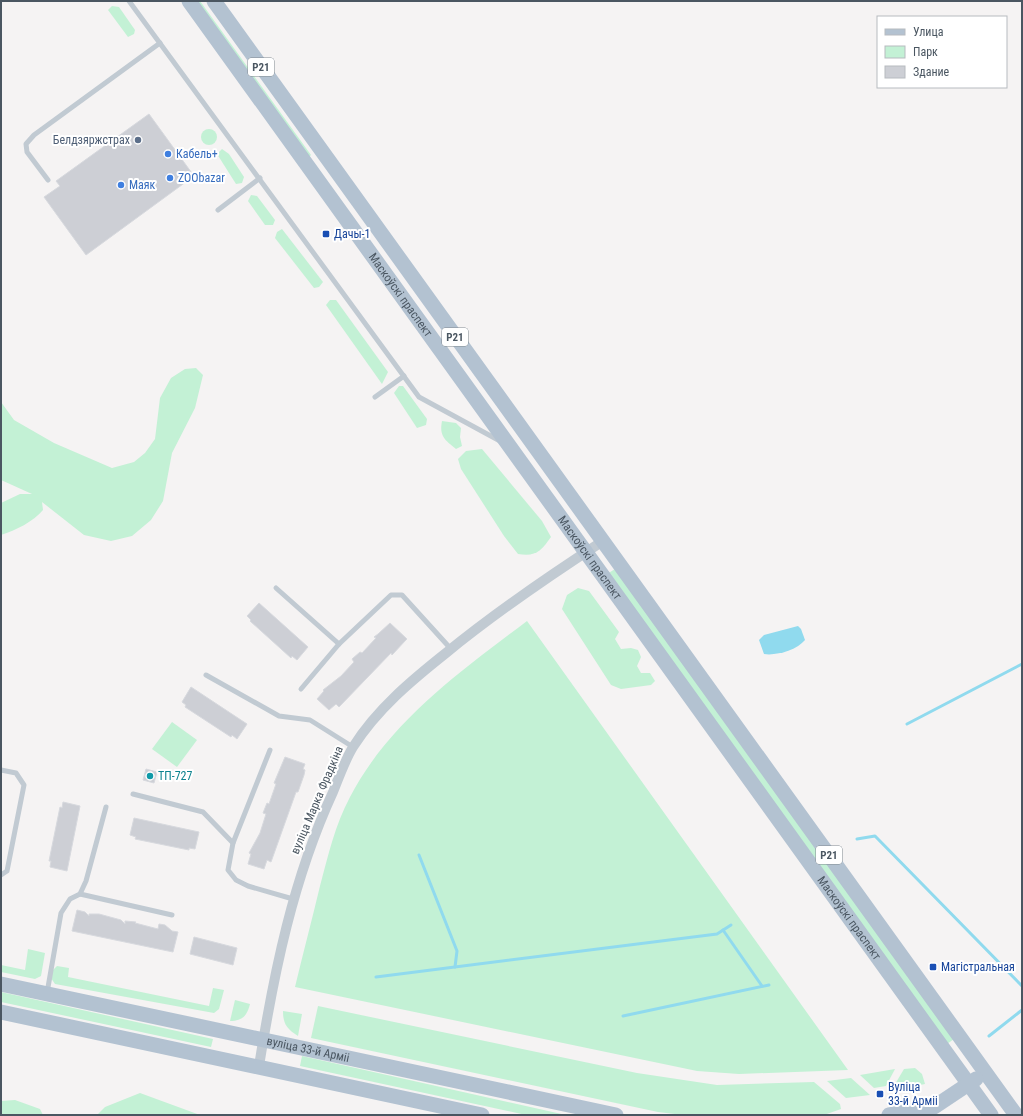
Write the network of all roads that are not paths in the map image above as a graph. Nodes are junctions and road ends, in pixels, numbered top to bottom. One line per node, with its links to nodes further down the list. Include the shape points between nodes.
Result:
1 (129, 1): 4 (lane)
2 (189, 1): 10 (main road, Маскоўскі праспект / Р21)
3 (214, 1): 11 (main road, Маскоўскі праспект / Р21)
4 (160, 43): 5 (lane); 6 (lane, via 34,135 26,144 27,152)
5 (260, 178): 7 (lane); 8 (lane)
6 (48, 180)
7 (218, 210)
8 (404, 376): 9 (lane); 10 (lane, via 419,397)
9 (375, 397)
10 (508, 445): 12 (main road, Маскоўскі праспект / Р21)
11 (602, 541): 12 (street, вуліца Марка Фрадкіна); 33 (main road, Маскоўскі праспект / Р21)
12 (585, 552): 15 (street, вуліца Марка Фрадкіна, via 485,621); 34 (main road, Маскоўскі праспект / Р21)
13 (276, 588): 14 (lane)
14 (339, 644): 15 (lane, via 391,595 402,595); 17 (lane)
15 (451, 649): 18 (street, вуліца Марка Фрадкіна, via 416,677 383,709)
16 (206, 675): 18 (lane, via 279,716 310,720)
17 (301, 689)
18 (353, 747): 26 (street, вуліца Марка Фрадкіна, via 322,815)
19 (270, 750): 23 (lane)
20 (1, 770): 24 (lane, via 16,773 24,785 6,871)
21 (133, 794): 23 (lane, via 203,812)
22 (106, 807): 25 (lane, via 86,881)
23 (233, 843): 26 (lane, via 228,870 236,880)
24 (1, 875)
25 (80, 894): 27 (lane); 29 (lane, via 70,899 61,913)
26 (293, 899): 31 (street, вуліца Марка Фрадкіна, via 272,986)
27 (172, 915)
28 (1, 984): 29 (main road, вуліца 33-й Арміі)
29 (46, 994): 31 (main road, вуліца 33-й Арміі)
30 (1, 1012): 32 (main road)
31 (263, 1038): 32 (street, вуліца Марка Фрадкіна); 38 (main road, вуліца 33-й Арміі)
32 (259, 1066): 36 (main road)
33 (985, 1073): 34 (main road); 35 (main road, Маскоўскі праспект / Р21)
34 (969, 1083): 37 (main road, Маскоўскі праспект / Р21); 39 (main road, via 934,1107)
35 (1006, 1101): 37 (main road); 40 (main road, Маскоўскі праспект / Р21)
36 (474, 1114)
37 (988, 1114)
38 (616, 1115)
39 (889, 1115)
40 (1016, 1115)

